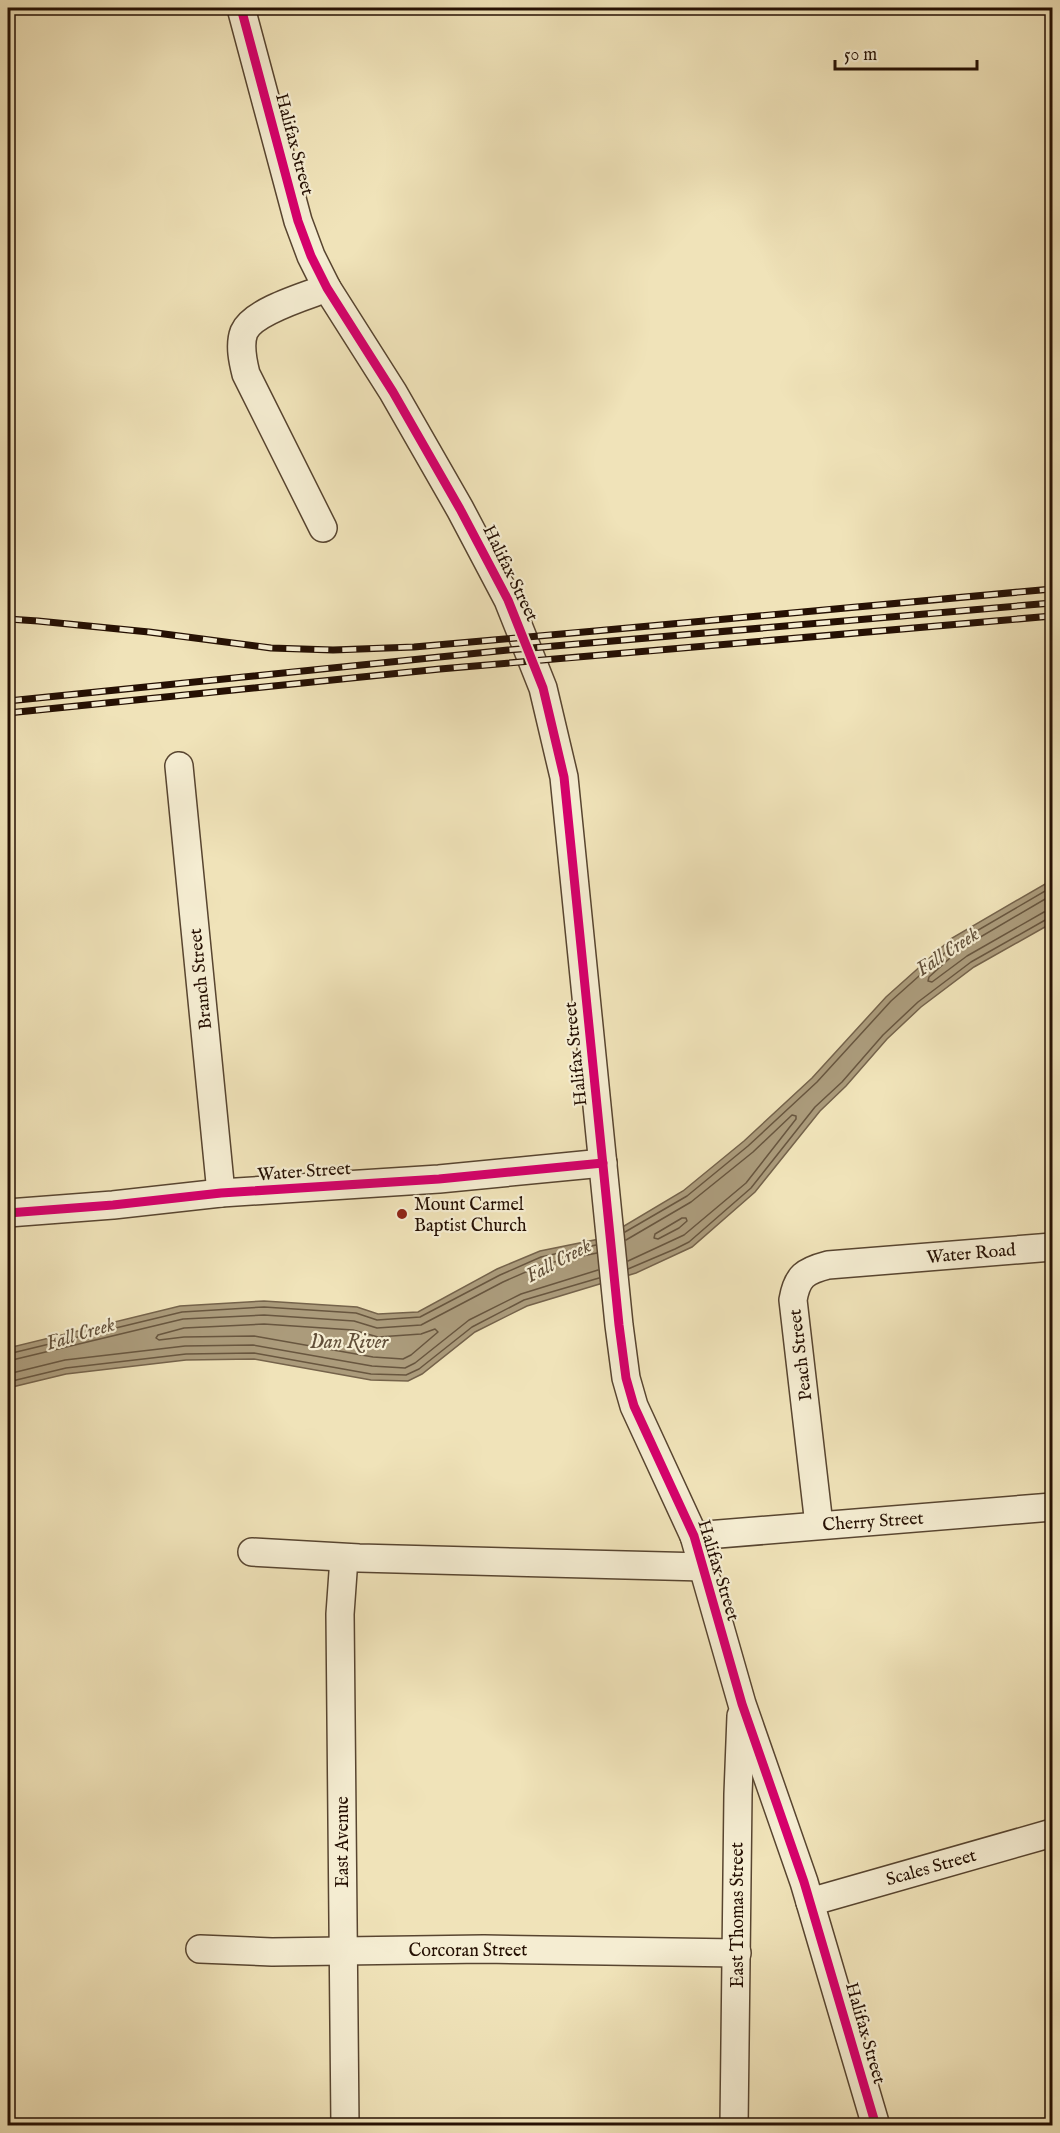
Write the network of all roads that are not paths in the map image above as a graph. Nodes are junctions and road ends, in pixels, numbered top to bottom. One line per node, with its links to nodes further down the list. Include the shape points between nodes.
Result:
1 (241, 8): 2 (street, Halifax Street, via 298,221)
2 (327, 288): 3 (street, via 251,322 242,340 246,375); 5 (street, Halifax Street, via 460,509 508,600 543,688 564,777)
3 (323, 528)
4 (179, 766): 6 (street, Branch Street)
5 (603, 1162): 6 (street, Water Street, via 439,1179); 12 (street, Halifax Street, via 626,1378 634,1406)
6 (221, 1193): 7 (street, Water Street)
7 (8, 1213)
8 (1053, 1246): 9 (street, Water Road)
9 (889, 1260): 11 (street, Peach Street, via 812,1269 795,1287 793,1300)
10 (1053, 1507): 11 (street, Cherry Street)
11 (819, 1525): 12 (street, Cherry Street)
12 (694, 1536): 15 (street, Halifax Street)
13 (252, 1552): 14 (street)
14 (344, 1558): 15 (street); 20 (street, East Avenue, via 340,1614)
15 (704, 1567): 16 (street, Halifax Street)
16 (742, 1704): 18 (street, Halifax Street); 21 (street, East Thomas Street)
17 (1053, 1833): 18 (street, Scales Street)
18 (810, 1902): 24 (street, Halifax Street)
19 (200, 1949): 20 (street, Corcoran Street)
20 (343, 1951): 21 (street, Corcoran Street); 22 (street, East Avenue)
21 (737, 1953): 23 (street, East Thomas Street)
22 (345, 2126)
23 (734, 2126)
24 (876, 2126)

